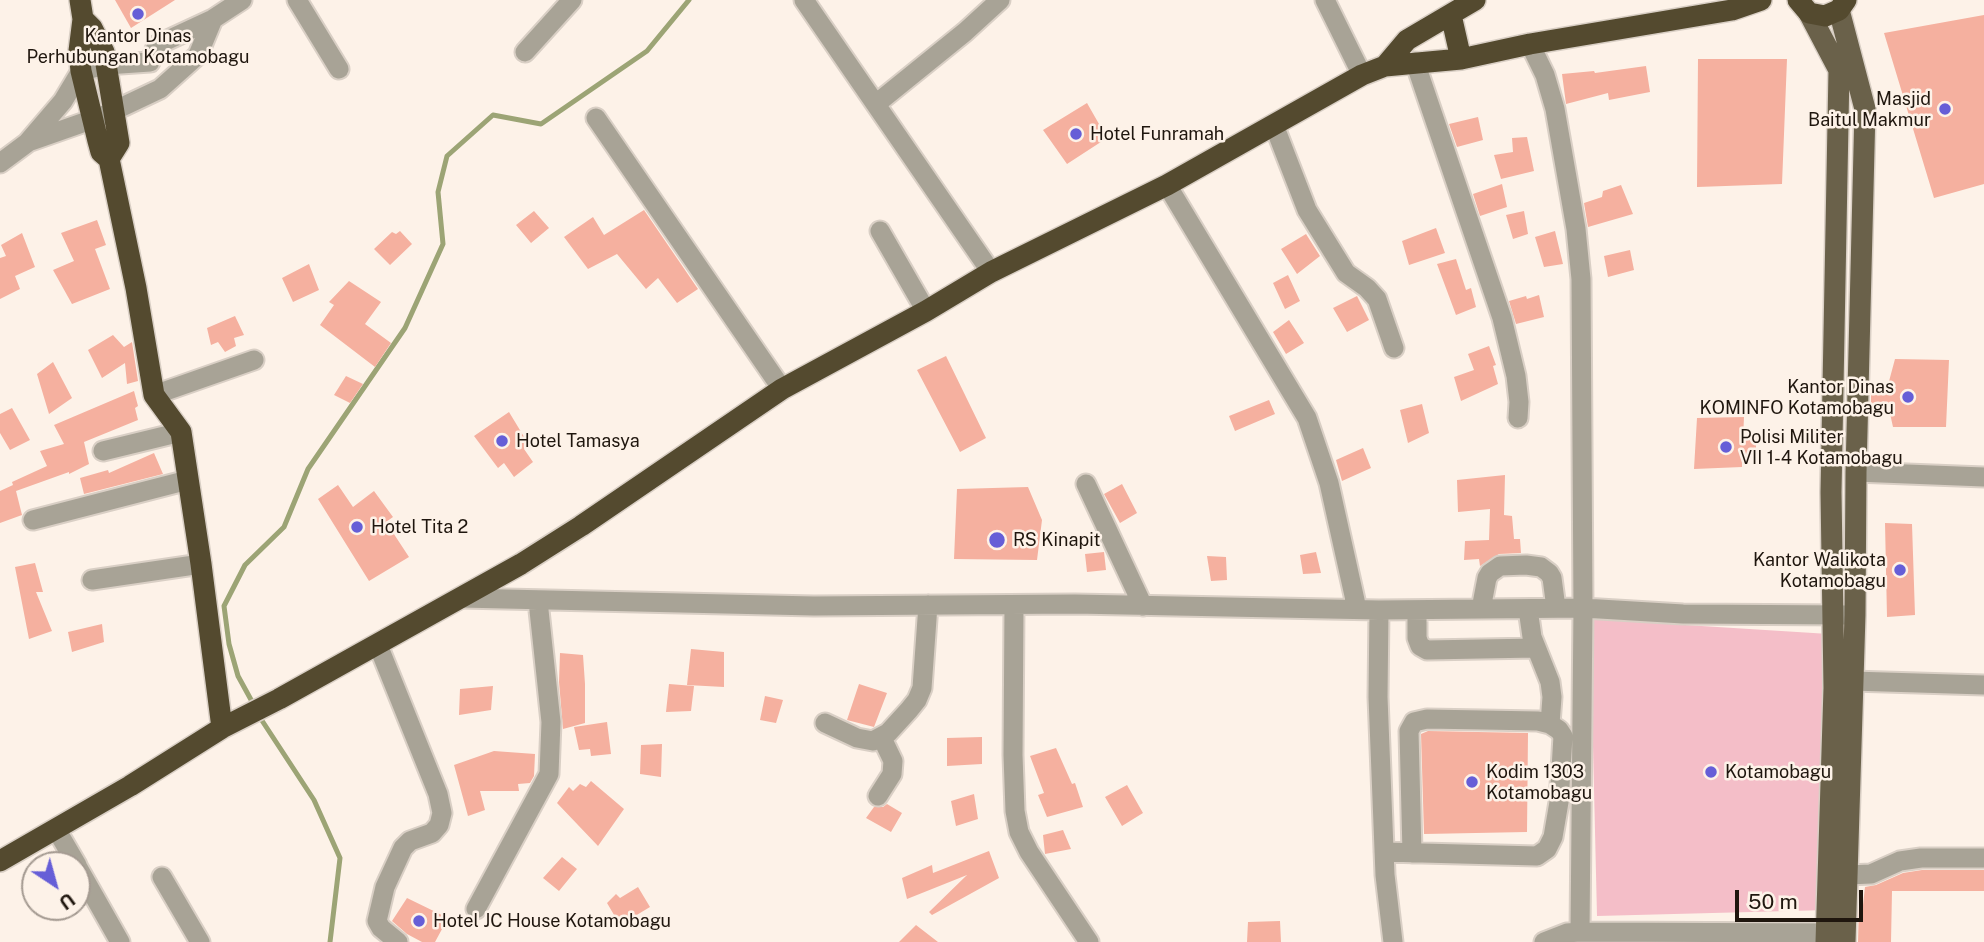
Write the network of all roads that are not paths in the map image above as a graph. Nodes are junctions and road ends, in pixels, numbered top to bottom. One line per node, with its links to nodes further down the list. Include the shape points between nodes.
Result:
1 (242, 0): 13 (street)
2 (297, 0): 20 (street)
3 (572, 0): 15 (street)
4 (804, 0): 23 (street)
5 (1000, 0): 23 (street)
6 (1325, 0): 22 (street)
7 (1475, 0): 12 (highway)
8 (1761, 0): 14 (highway, via 1732,10)
9 (1842, 5): 10 (highway, via 1825,16); 42 (main road, via 1866,109)
10 (1804, 7): 61 (main road, via 1839,71)
11 (81, 9): 18 (highway); 21 (highway)
12 (1451, 15): 16 (highway); 19 (highway, via 1406,40)
13 (213, 19): 18 (street, via 157,45 150,62); 24 (street, via 198,55 160,89)
14 (1530, 44): 16 (highway); 56 (street, via 1555,109 1581,279)
15 (525, 52)
16 (1461, 59): 17 (highway)
17 (1415, 62): 19 (highway); 39 (street, via 1502,318 1516,376)
18 (106, 65): 21 (street); 24 (highway)
19 (1385, 65): 22 (highway)
20 (340, 69)
21 (81, 71): 26 (highway); 28 (street)
22 (1363, 75): 27 (highway)
23 (876, 104): 33 (street)
24 (115, 111): 26 (street); 29 (highway, via 119,143)
25 (597, 118): 37 (street)
26 (94, 119): 28 (street); 29 (highway, via 101,152)
27 (1273, 125): 31 (highway); 35 (street, via 1307,210 1346,274 1377,299)
28 (27, 143): 30 (street)
29 (109, 159): 38 (highway)
30 (0, 163)
31 (1167, 185): 33 (highway); 57 (street, via 1307,418 1329,483)
32 (880, 231): 34 (street)
33 (991, 272): 34 (highway)
34 (926, 312): 37 (highway)
35 (1394, 348)
36 (254, 360): 38 (street)
37 (782, 389): 49 (highway, via 581,526)
38 (154, 395): 40 (highway)
39 (1517, 418)
40 (181, 432): 41 (street); 44 (highway)
41 (103, 452)
42 (1856, 472): 43 (street); 62 (main road)
43 (1984, 477)
44 (188, 480): 46 (street); 47 (highway)
45 (1086, 484): 53 (street)
46 (33, 520)
47 (201, 564): 48 (street); 69 (highway, via 207,619)
48 (92, 580)
49 (461, 598): 50 (street); 63 (highway)
50 (538, 601): 51 (street); 81 (street, via 551,722 549,774)
51 (928, 605): 52 (street); 70 (street, via 922,688 917,700)
52 (1014, 606): 53 (street); 89 (street, via 1013,755 1019,832)
53 (1143, 606): 57 (street)
54 (1528, 608): 55 (street); 58 (street); 64 (street)
55 (1556, 608): 56 (street); 58 (street, via 1549,573 1526,565 1500,566 1490,573)
56 (1583, 608): 61 (street); 82 (street)
57 (1357, 609): 59 (street)
58 (1482, 609): 60 (street)
59 (1378, 610): 60 (street); 74 (street)
60 (1417, 610): 64 (street, via 1417,638 1427,650)
61 (1832, 615): 62 (street); 85 (main road)
62 (1856, 615): 65 (main road)
63 (378, 645): 69 (highway); 88 (street, via 442,813 432,833 403,848 385,887 377,921)
64 (1536, 648): 68 (street, via 1550,682)
65 (1852, 681): 66 (street); 78 (main road)
66 (1984, 685)
67 (825, 723): 70 (street, via 857,738)
68 (1549, 724): 75 (street, via 1415,722 1409,731); 75 (street, via 1563,736 1559,802 1547,849 1537,856)
69 (230, 725): 72 (highway)
70 (882, 738): 71 (street, via 893,761 892,774)
71 (878, 796)
72 (56, 829): 73 (street); 77 (highway)
73 (69, 851)
74 (1384, 852): 75 (street); 90 (street)
75 (1412, 853)
76 (1984, 859): 78 (street, via 1921,858 1900,861 1871,874)
77 (0, 861)
78 (1848, 875): 85 (main road)
79 (162, 877): 87 (street)
80 (91, 890): 86 (street)
81 (476, 909)
82 (1581, 936): 83 (street); 91 (street)
83 (1673, 937): 84 (street)
84 (1702, 937): 85 (street)
85 (1835, 937)
86 (120, 942)
87 (200, 942)
88 (398, 942)
89 (1089, 942)
90 (1393, 942)
91 (1544, 942)

